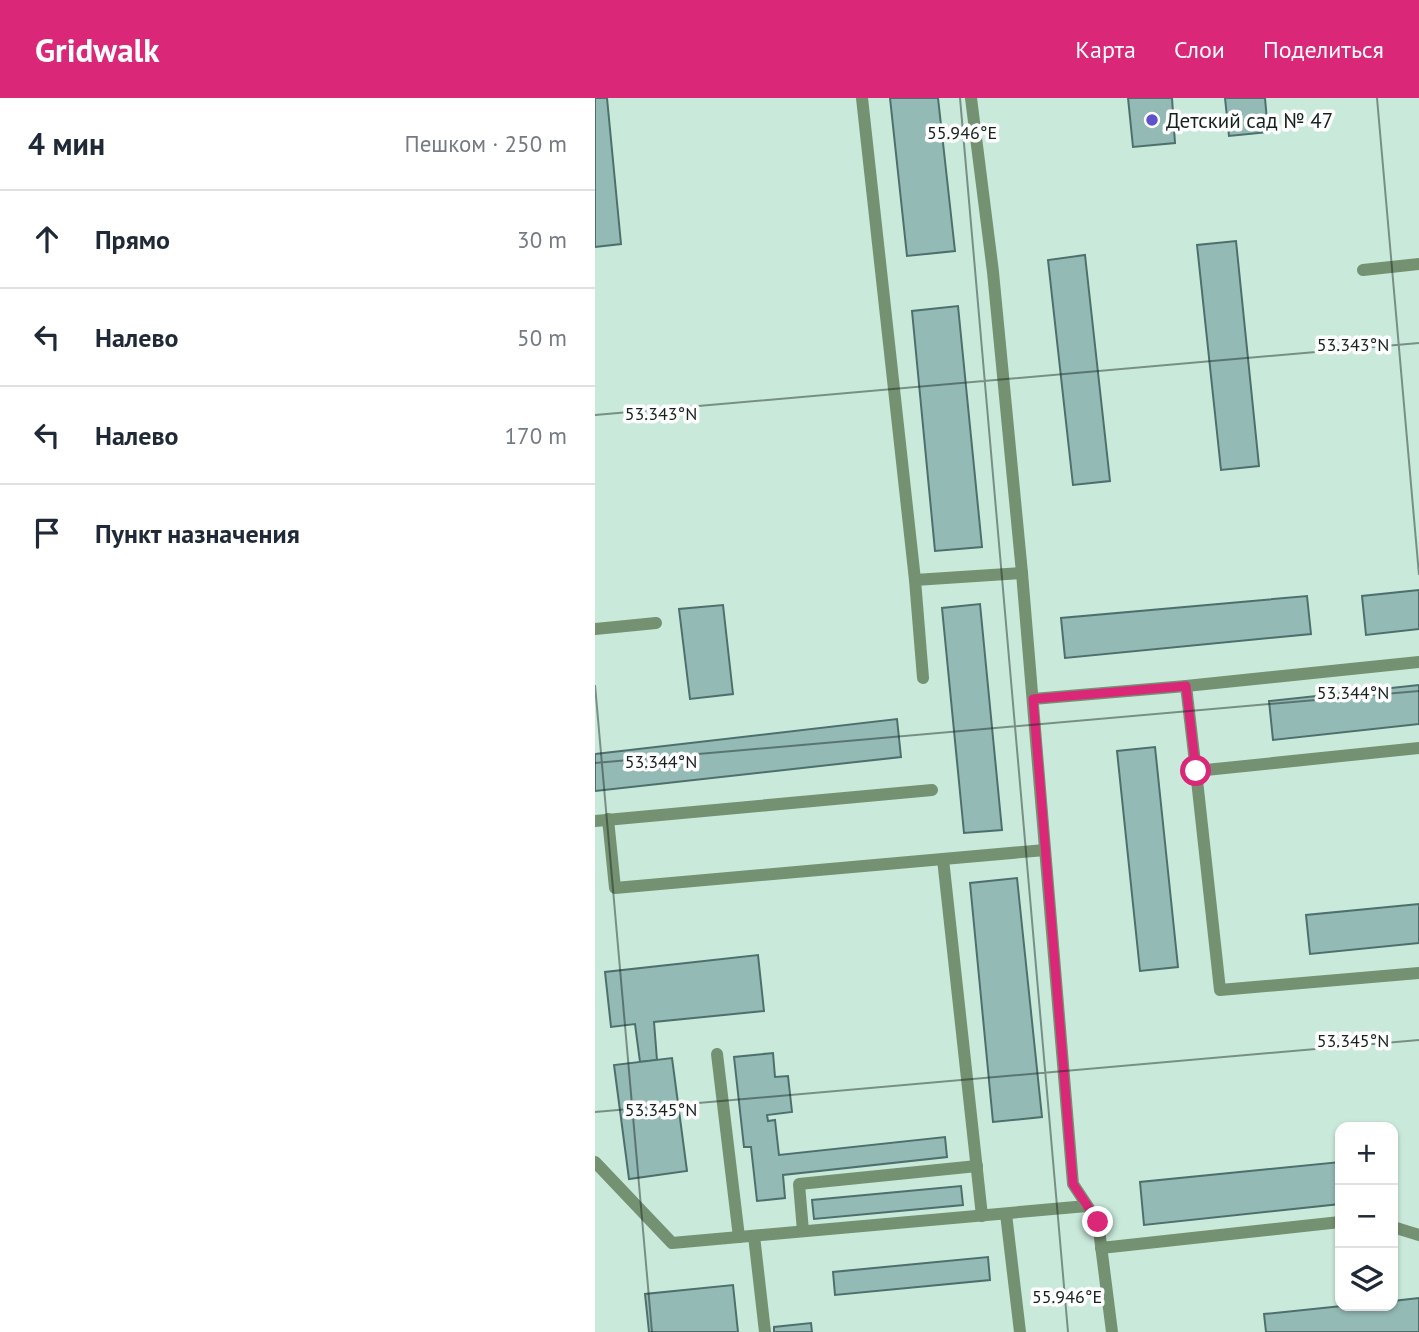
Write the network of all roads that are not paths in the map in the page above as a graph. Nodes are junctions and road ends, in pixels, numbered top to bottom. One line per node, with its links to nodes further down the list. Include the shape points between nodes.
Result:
1 (862, 98): 6 (lane)
2 (971, 98): 5 (lane)
3 (1419, 264): 4 (lane)
4 (1363, 270)
5 (1022, 573): 6 (lane); 12 (lane)
6 (915, 580): 10 (lane)
7 (656, 623): 8 (lane)
8 (595, 629)
9 (1419, 662): 11 (lane)
10 (923, 678)
11 (1186, 686): 12 (lane); 14 (lane)
12 (1033, 699): 17 (lane)
13 (1419, 748): 14 (lane)
14 (1196, 771): 19 (lane, via 1220,990)
15 (932, 790): 16 (lane)
16 (602, 820): 18 (lane, via 615,888)
17 (1045, 850): 18 (lane); 23 (lane, via 1073,1184)
18 (943, 859): 22 (lane)
19 (1419, 974)
20 (717, 1054): 31 (lane)
21 (595, 1162): 31 (lane, via 672,1242)
22 (977, 1166): 25 (lane); 28 (lane, via 799,1184)
23 (1087, 1206): 24 (lane); 32 (lane, via 1098,1222)
24 (1006, 1214): 25 (lane); 34 (lane)
25 (982, 1216): 28 (lane)
26 (1335, 1223): 32 (lane)
27 (1398, 1229): 29 (lane)
28 (803, 1231): 30 (lane)
29 (1419, 1235)
30 (754, 1236): 31 (lane); 33 (lane)
31 (739, 1237)
32 (1101, 1248): 35 (lane)
33 (765, 1332)
34 (1020, 1332)
35 (1112, 1332)

